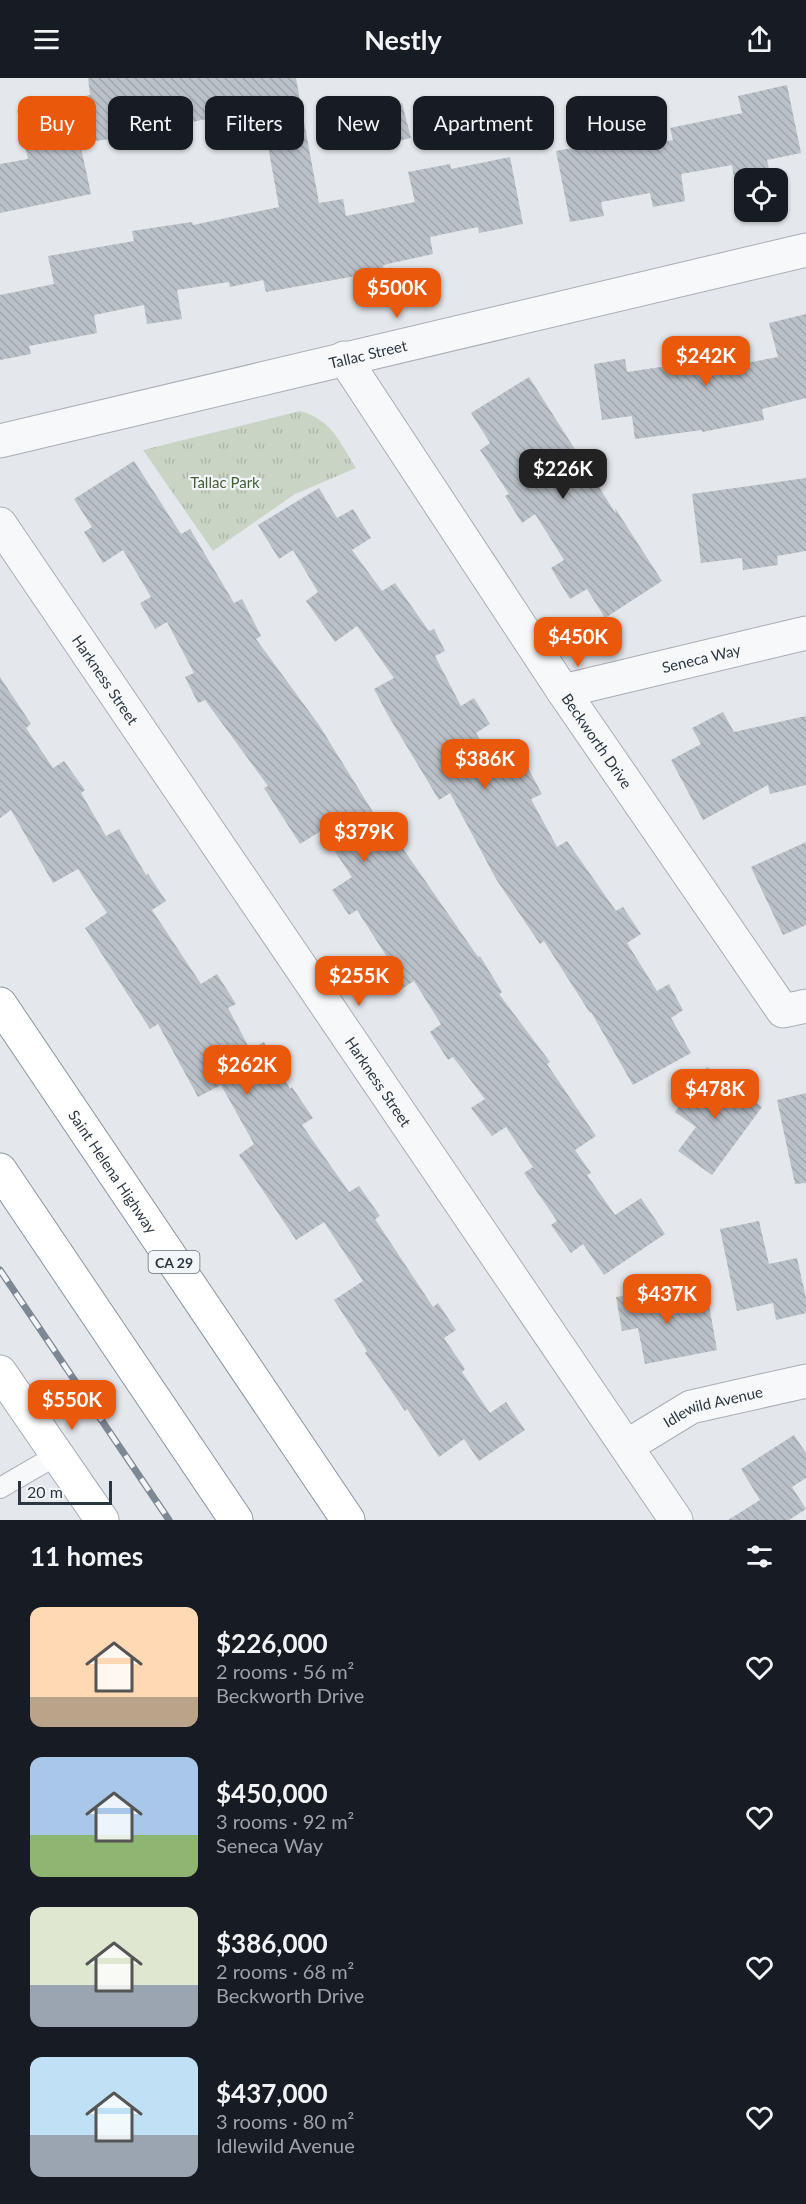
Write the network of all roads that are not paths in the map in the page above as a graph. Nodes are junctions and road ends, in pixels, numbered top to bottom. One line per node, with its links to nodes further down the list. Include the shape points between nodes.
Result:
1 (806, 250): 2 (street, Tallac Street)
2 (344, 358): 3 (street, Tallac Street); 6 (street, Beckworth Drive)
3 (0, 441)
4 (0, 524): 12 (street, Harkness Street)
5 (806, 633): 6 (street, Seneca Way)
6 (563, 691): 8 (street, Beckworth Drive, via 783,1011)
7 (0, 1004): 17 (main road, Saint Helena Highway / CA 29)
8 (806, 1006)
9 (0, 1170): 16 (main road)
10 (0, 1372): 13 (main road)
11 (806, 1381): 12 (street, Idlewild Avenue, via 691,1407)
12 (627, 1446): 18 (street, Harkness Street)
13 (57, 1455): 14 (lane); 15 (main road)
14 (0, 1488)
15 (102, 1520)
16 (236, 1520)
17 (348, 1520)
18 (676, 1520)

